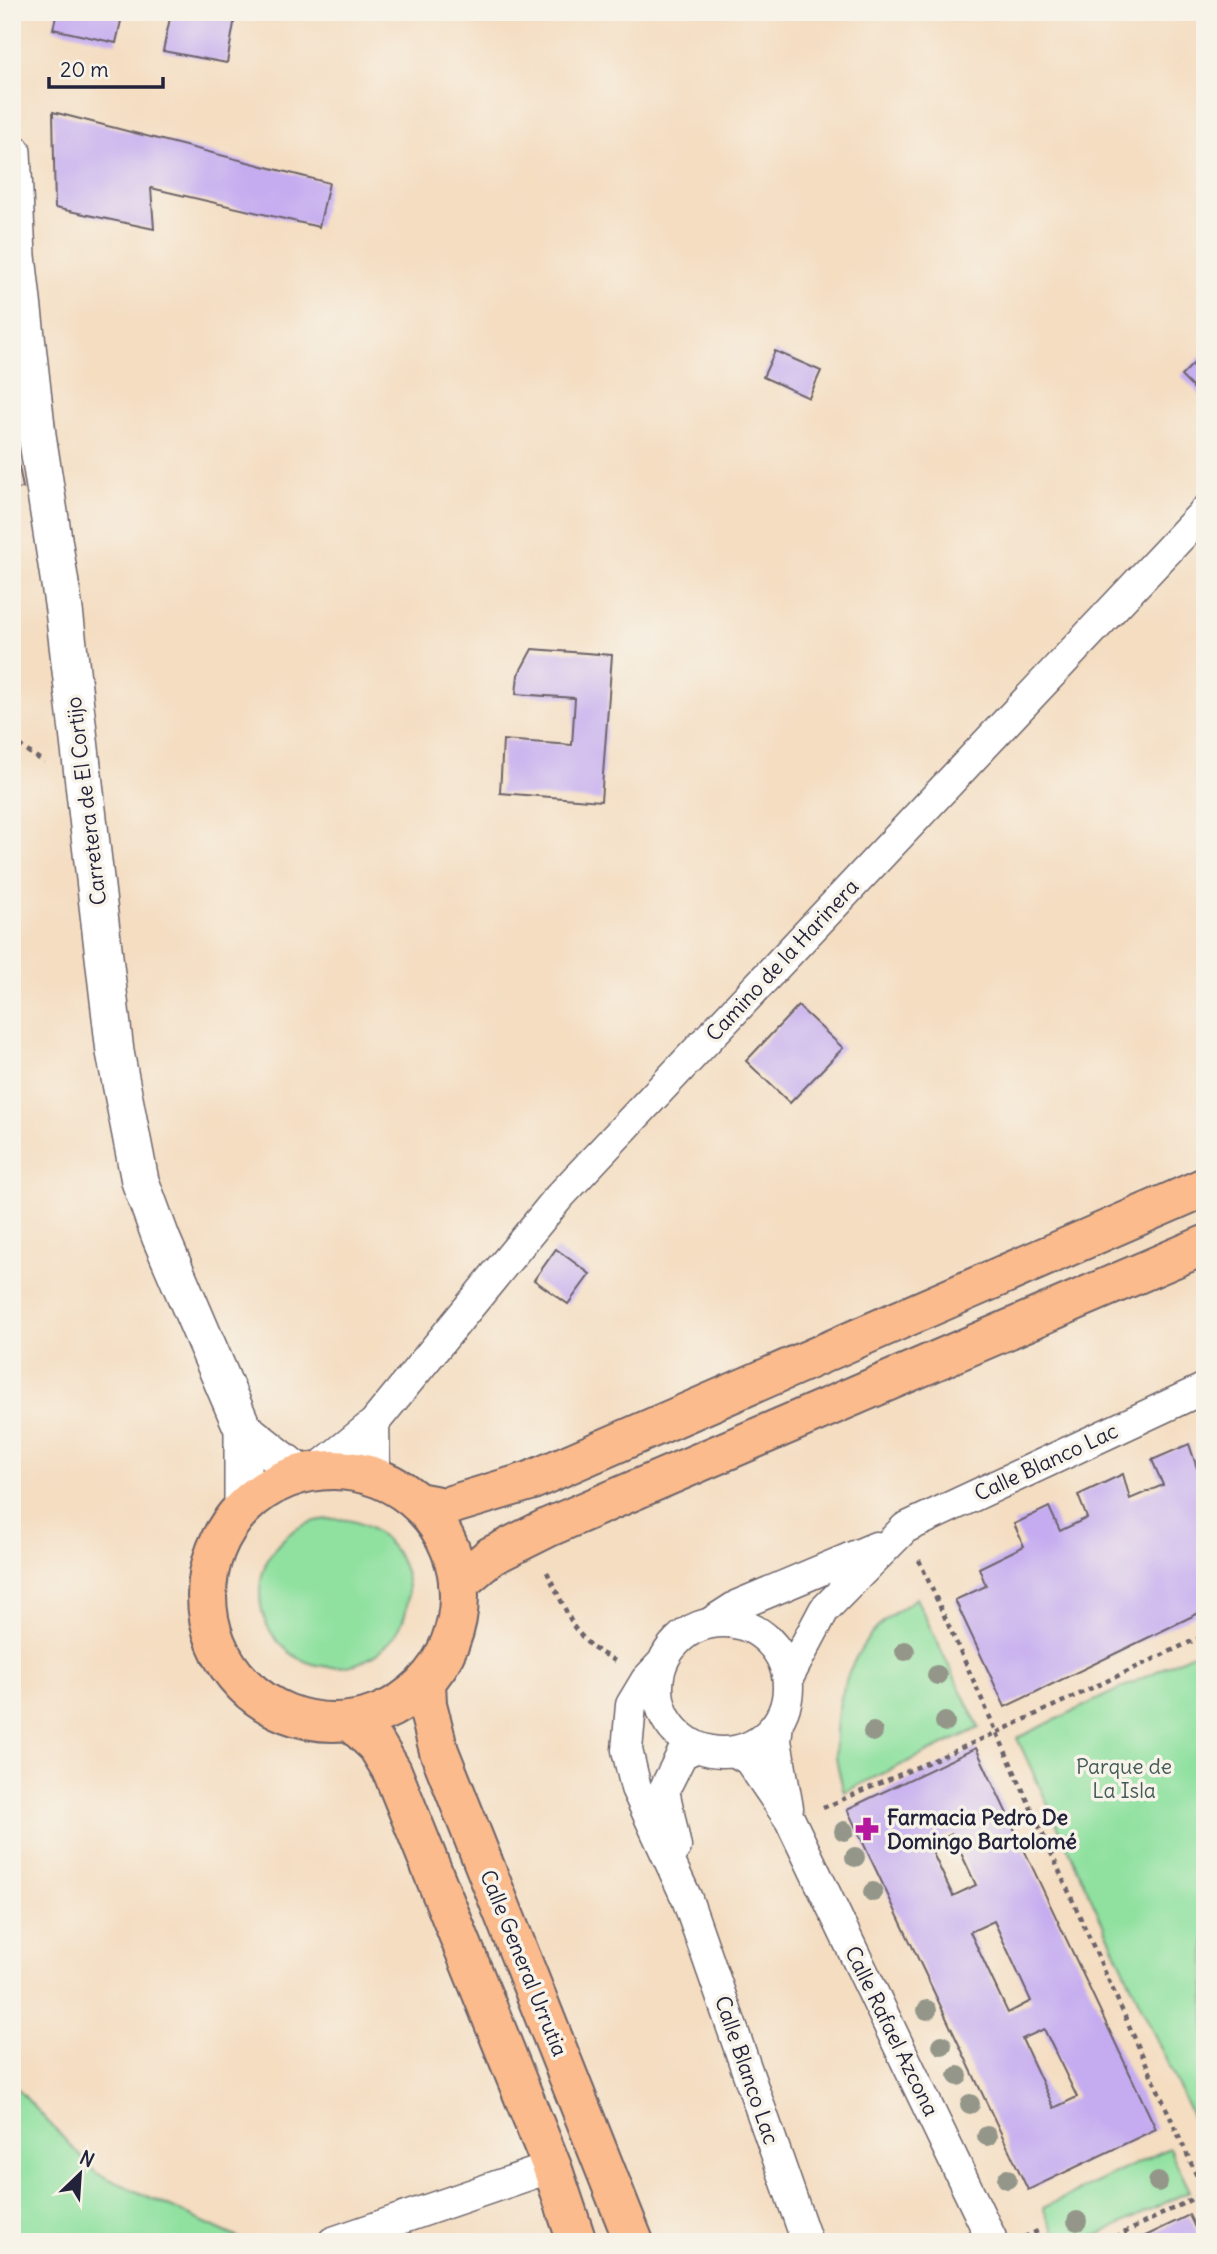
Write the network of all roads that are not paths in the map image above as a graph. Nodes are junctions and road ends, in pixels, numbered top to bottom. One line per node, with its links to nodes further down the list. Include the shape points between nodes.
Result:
1 (12, 152): 7 (street, Carretera de El Cortijo, via 17,256 37,435 64,610 115,1052 140,1181)
2 (1205, 510): 6 (street, Camino de la Harinera, via 559,1197)
3 (1205, 1187): 10 (main road, via 530,1482 444,1507)
4 (1205, 1245): 13 (main road, via 549,1527 491,1556)
5 (1205, 1388): 12 (street, Calle Blanco Lac)
6 (374, 1423): 8 (street, Camino de la Harinera); 9 (street)
7 (243, 1429): 8 (street, Carretera de El Cortijo); 11 (street, Carretera de El Cortijo)
8 (308, 1472): 9 (main road, via 346,1471); 11 (main road, via 270,1486)
9 (375, 1477): 10 (main road)
10 (418, 1502): 13 (main road, via 446,1540)
11 (243, 1506): 18 (main road, via 211,1559 206,1591 209,1622 219,1652 237,1678 260,1699 288,1714 319,1721)
12 (897, 1535): 14 (street, Calle Blanco Lac, via 738,1605); 16 (street, Calle Blanco Lac, via 824,1610)
13 (458, 1584): 17 (main road, via 452,1636)
14 (710, 1623): 15 (street, via 690,1630 673,1644); 16 (street, via 752,1628 782,1658)
15 (662, 1663): 20 (street, via 658,1679 662,1712 682,1738); 23 (street, Calle Blanco Lac, via 631,1704 626,1749 636,1788)
16 (788, 1678): 19 (street, via 785,1709)
17 (426, 1681): 18 (main road, via 392,1707); 27 (main road, Calle General Urrutia, via 439,1751)
18 (351, 1721): 24 (main road, via 377,1746 392,1771)
19 (778, 1723): 21 (street, via 752,1746); 22 (street, Calle Rafael Azcona, via 776,1741)
20 (696, 1747): 21 (street); 23 (street, Calle Blanco Lac, via 682,1754 664,1790)
21 (734, 1751): 22 (street, Calle Rafael Azcona, via 749,1760)
22 (790, 1820): 29 (street, Calle Rafael Azcona)
23 (687, 1899): 28 (street, Calle Blanco Lac)
24 (552, 2167): 25 (street); 26 (main road)
25 (333, 2242)
26 (577, 2242)
27 (634, 2242)
28 (807, 2242)
29 (993, 2242)

